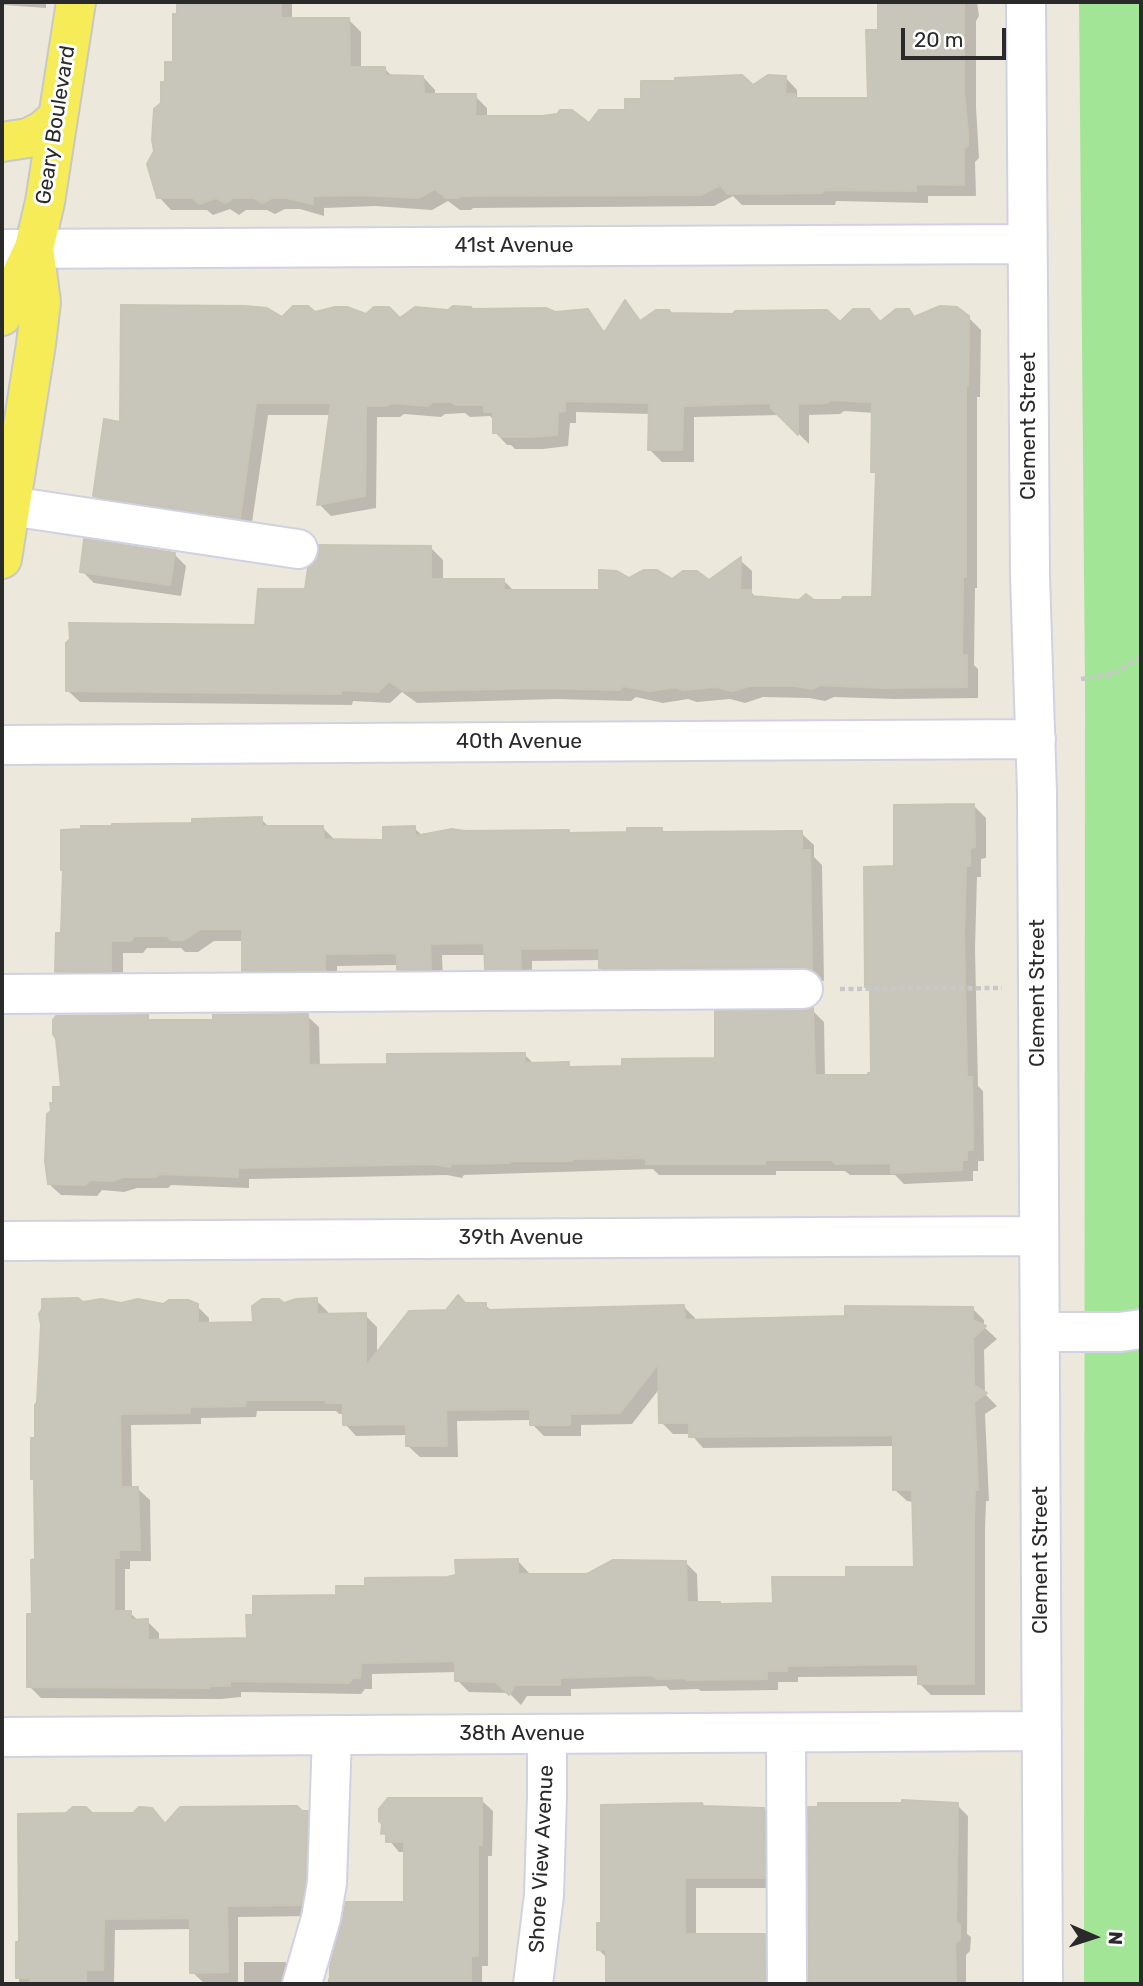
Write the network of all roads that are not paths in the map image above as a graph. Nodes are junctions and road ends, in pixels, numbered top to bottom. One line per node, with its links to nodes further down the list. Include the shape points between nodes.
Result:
1 (76, 2): 3 (main road, Geary Boulevard)
2 (1026, 2): 5 (street, Clement Street)
3 (57, 118): 4 (main road, via 28,138); 6 (main road, Geary Boulevard, via 45,202)
4 (2, 142)
5 (1027, 244): 6 (street, 41st Avenue); 11 (street, Clement Street, via 1030,628)
6 (18, 249): 7 (main road, Geary Boulevard); 8 (main road, Geary Boulevard, via 41,302)
7 (2, 316)
8 (10, 506): 9 (street); 10 (main road, Geary Boulevard)
9 (298, 549)
10 (2, 559)
11 (1036, 739): 12 (street, 40th Avenue); 15 (street, Clement Street)
12 (2, 745)
13 (803, 989): 14 (street)
14 (2, 994)
15 (1039, 1236): 16 (street, 39th Avenue); 18 (street, Clement Street)
16 (2, 1241)
17 (1141, 1329): 18 (street)
18 (1040, 1332): 19 (street, Clement Street)
19 (1042, 1731): 20 (street, 38th Avenue); 27 (street, Clement Street)
20 (786, 1732): 21 (street, 38th Avenue); 26 (street)
21 (547, 1734): 22 (street, 38th Avenue); 25 (street, Shore View Avenue, via 545,1870)
22 (332, 1735): 23 (street, 38th Avenue); 24 (street, via 327,1883)
23 (2, 1737)
24 (302, 1984)
25 (533, 1984)
26 (787, 1984)
27 (1043, 1984)

